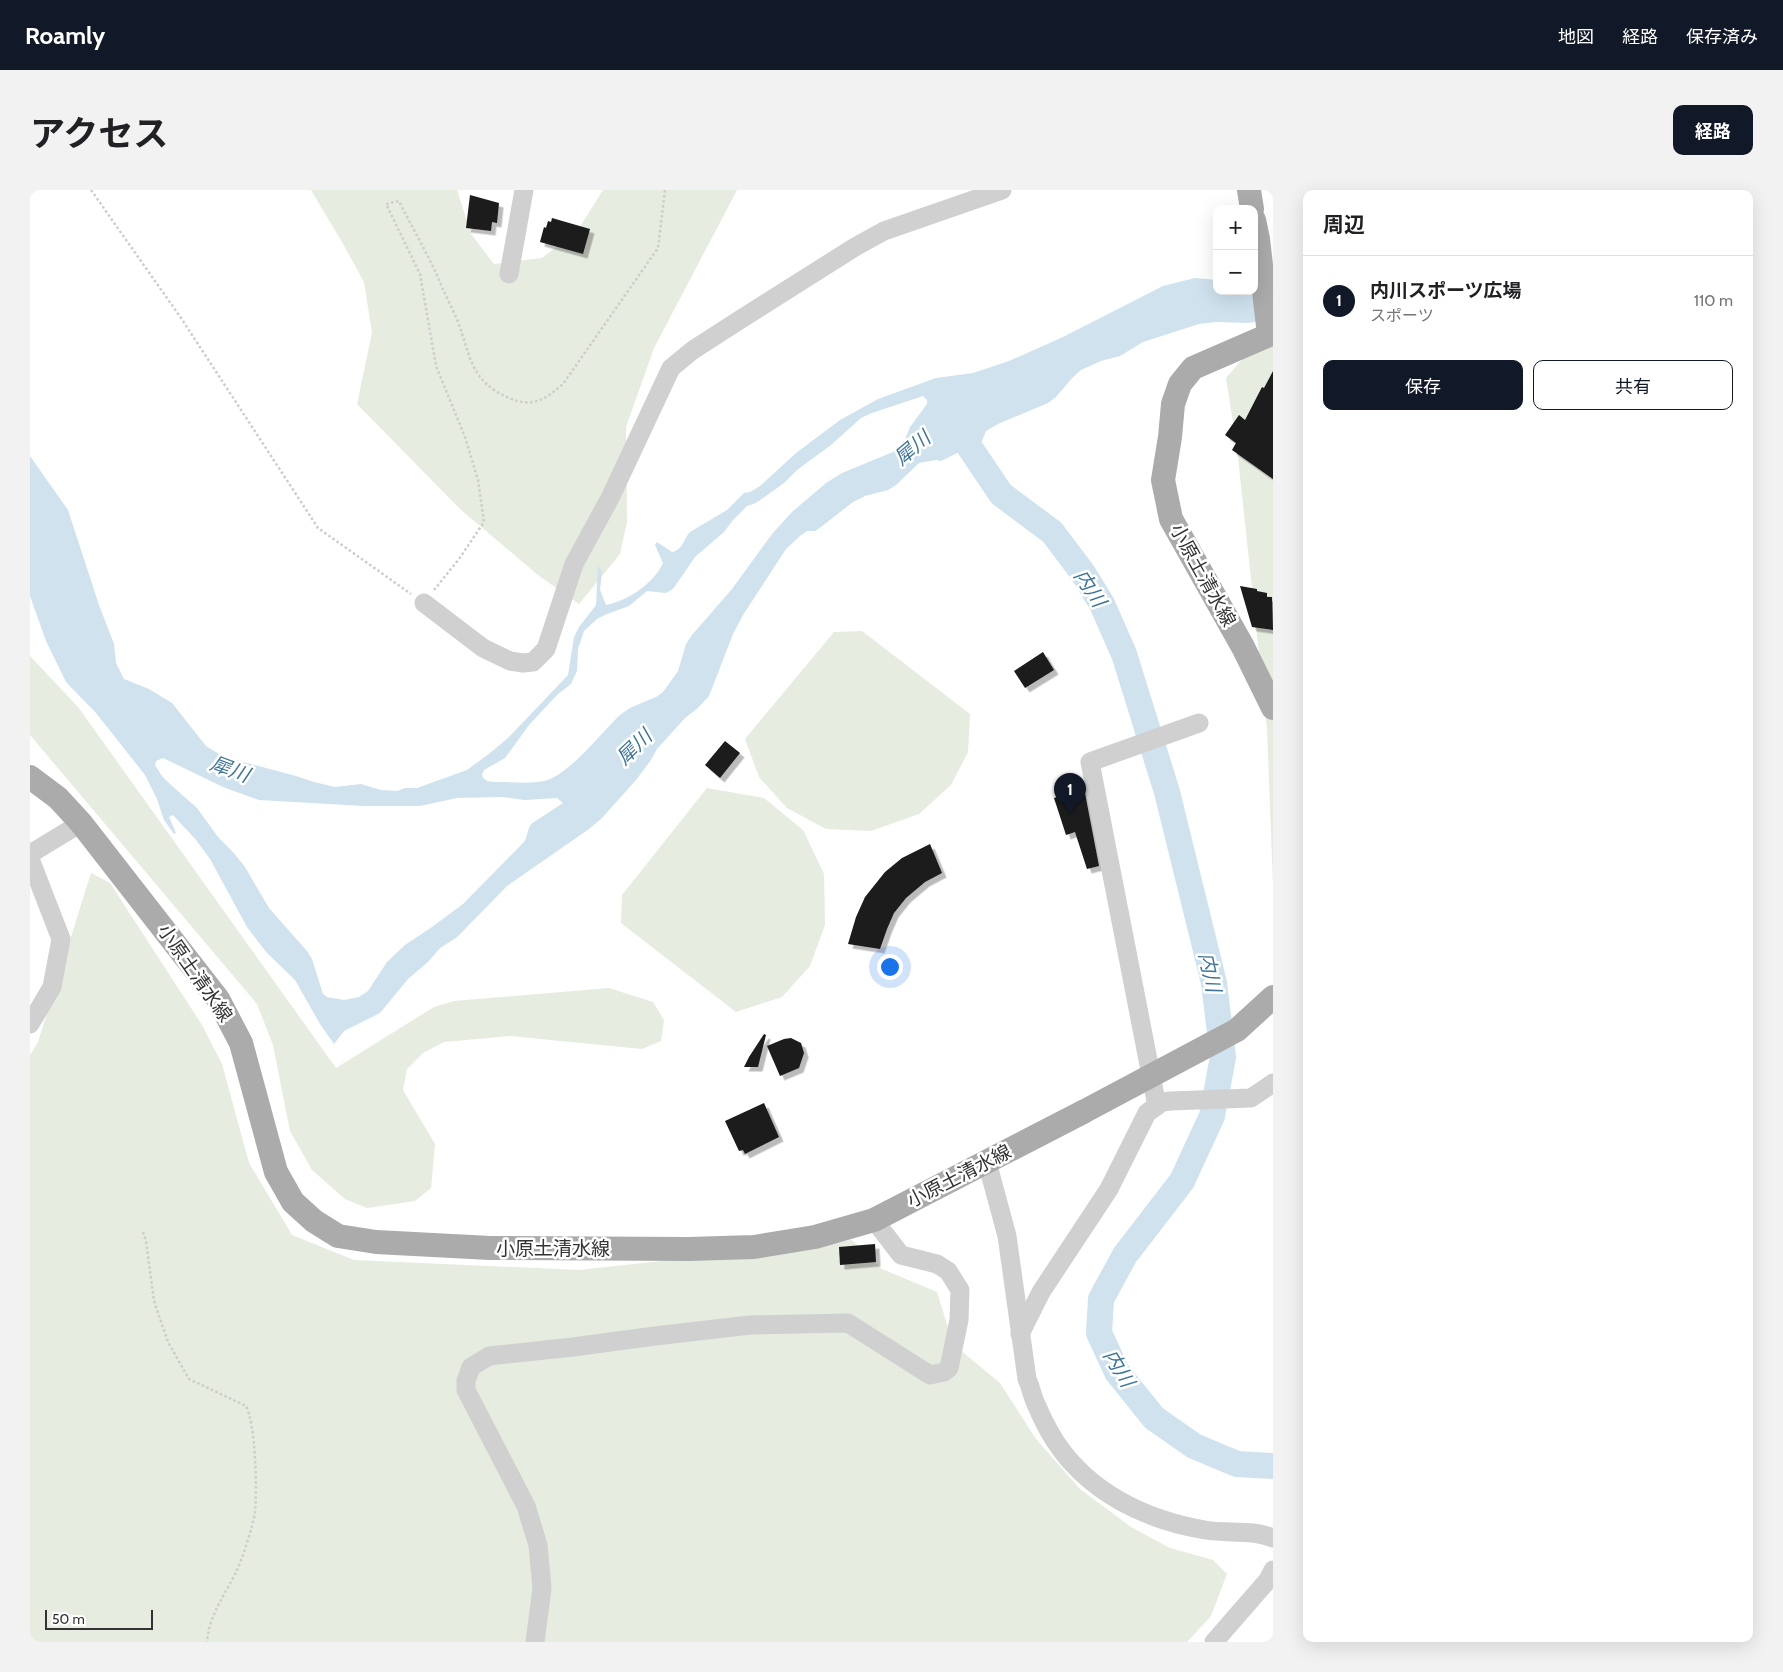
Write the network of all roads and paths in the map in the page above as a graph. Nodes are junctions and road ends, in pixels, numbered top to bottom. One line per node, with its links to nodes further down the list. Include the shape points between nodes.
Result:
1 (92, 190): 10 (path, via 181,318 318,528)
2 (524, 190): 8 (street)
3 (665, 190): 10 (path, via 658,248 563,384 549,397 530,404 494,391 480,377 468,356 436,272 399,201 386,204 420,274 436,366 478,480 484,522)
4 (1002, 190): 10 (street, via 884,231 738,321 671,368 610,498 574,564 546,649 533,662 510,661 483,648)
5 (1249, 190): 6 (main road)
6 (1251, 205)
7 (1258, 245): 9 (main road, 小原土清水線)
8 (509, 274)
9 (1270, 333): 11 (main road, 小原土清水線, via 1193,368 1180,384 1173,404 1163,480 1171,519 1243,647)
10 (424, 603)
11 (1273, 708)
12 (1199, 723): 20 (street, via 1090,762)
13 (30, 777): 14 (main road, 小原土清水線, via 58,798)
14 (80, 823): 15 (street); 22 (main road, 小原土清水線, via 218,999 241,1043 276,1172 293,1202 338,1236 376,1242 490,1248 689,1249 754,1247 815,1236)
15 (30, 854)
16 (30, 859): 18 (street, via 60,939 52,987)
17 (1273, 997): 21 (main road, 小原土清水線, bridge, via 1237,1030)
18 (30, 1024)
19 (1273, 1083): 20 (street, via 1251,1098)
20 (1164, 1103): 24 (street, via 1147,1113 1109,1189 1041,1292)
21 (987, 1162): 22 (main road, 小原土清水線); 24 (street, via 1007,1236)
22 (874, 1220): 28 (street, via 902,1255 937,1264 948,1271 960,1290 953,1354 949,1368 944,1372 930,1375 848,1323 750,1325 489,1356 471,1367 466,1390 526,1506 538,1544 542,1588)
23 (143, 1232): 27 (path, via 154,1301 168,1342 189,1380 246,1406 250,1414 255,1463 255,1514 237,1570 212,1617)
24 (1020, 1334): 25 (street, via 1027,1379 1043,1418 1056,1441 1081,1472 1103,1491 1156,1518 1206,1530 1263,1534)
25 (1273, 1538)
26 (1273, 1570): 29 (street)
27 (207, 1642)
28 (535, 1642)
29 (1214, 1642)

